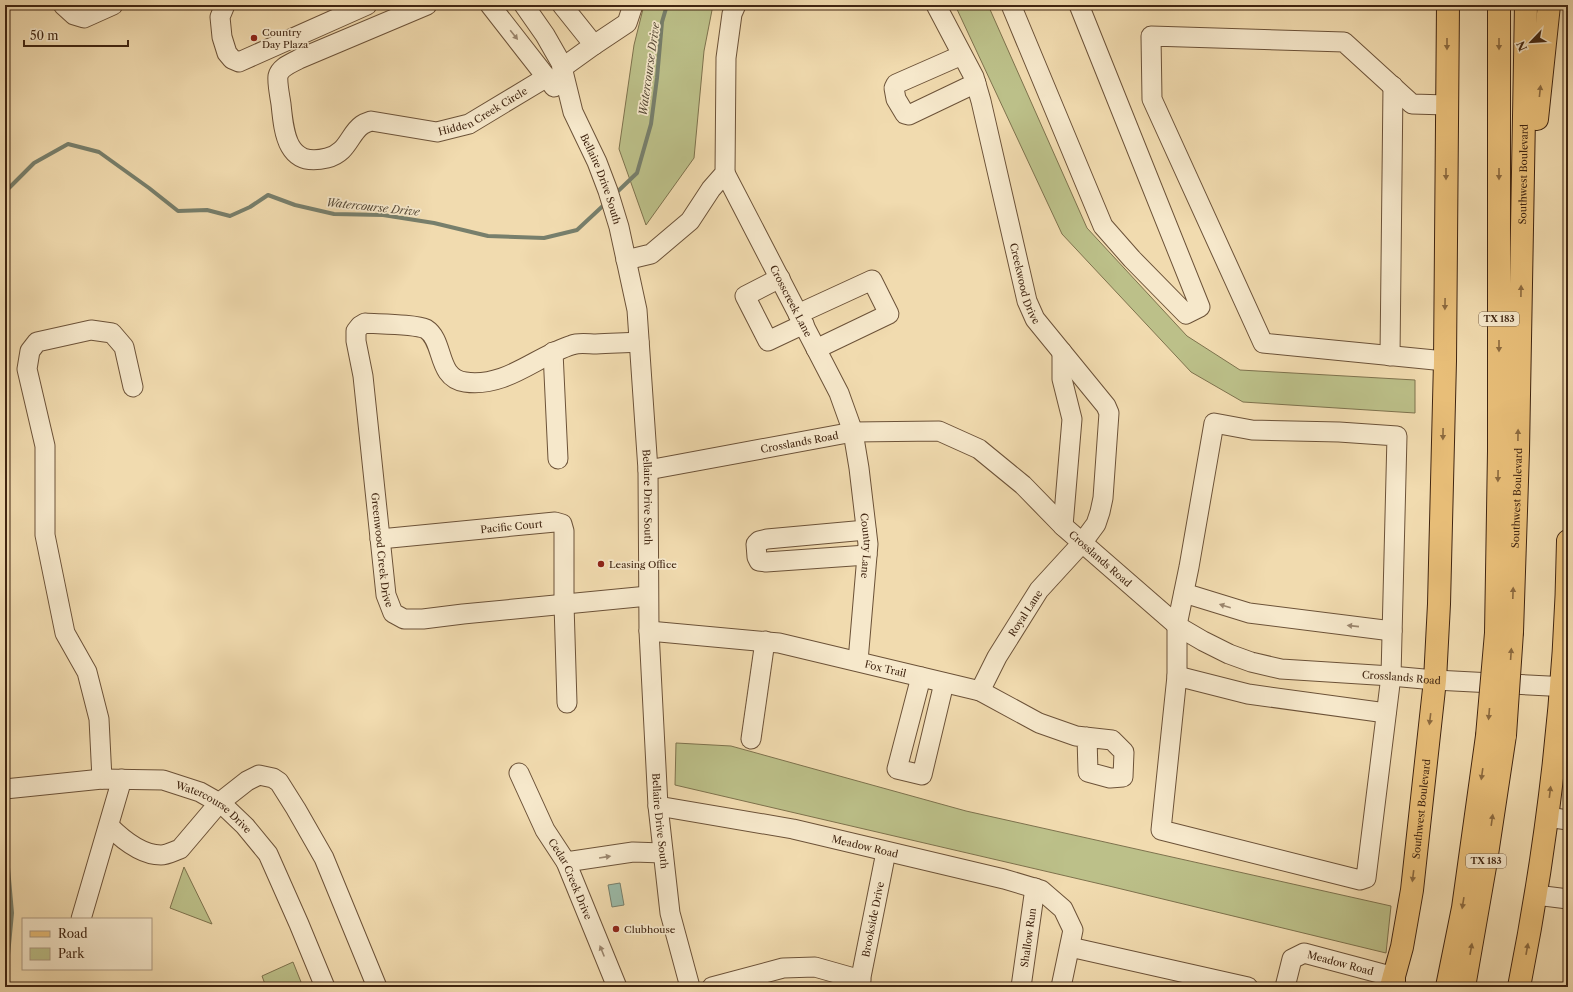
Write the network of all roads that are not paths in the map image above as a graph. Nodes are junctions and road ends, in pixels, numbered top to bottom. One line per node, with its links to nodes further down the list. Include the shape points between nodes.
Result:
1 (63, 5): 2 (street, via 74,15 84,18)
2 (113, 5)
3 (225, 5): 4 (street, via 220,17 222,37 227,53 239,62)
4 (367, 5)
5 (427, 5): 20 (street, Hidden Creek Circle, via 299,59 284,68 278,76 283,128 291,148 299,157 308,160 328,158 342,151 361,125 371,121 437,132 469,124)
6 (490, 5): 20 (street, Bellaire Drive South, one-way to 20)
7 (562, 5): 18 (street)
8 (633, 5): 18 (street, via 627,23)
9 (736, 5): 25 (street, Crosscreek Lane, via 732,14 726,58)
10 (936, 5): 19 (street, Creekwood Drive)
11 (1010, 5): 12 (street, via 1103,226 1186,314 1200,307)
12 (1079, 5)
13 (1448, 5): 23 (main road, Southwest Boulevard, one-way to 23)
14 (1526, 5): 24 (main road, Southwest Boulevard / TX 183)
15 (1549, 5): 24 (main road, one-way to 15, via 1536,125)
16 (527, 6): 20 (street, Bellaire Drive South, via 545,35)
17 (1499, 7): 52 (main road, Southwest Boulevard / TX 183, one-way to 52, via 1499,451)
18 (594, 45): 20 (street)
19 (962, 55): 21 (street, Creekwood Drive); 21 (street, via 896,84 896,99 905,114 909,115)
20 (555, 72): 26 (street, Bellaire Drive South, via 608,191)
21 (976, 84): 32 (street, Creekwood Drive, via 1027,301 1036,320)
22 (1393, 86): 23 (street, via 1412,104); 33 (street); 33 (street, via 1344,42 1152,36 1152,99 1263,343)
23 (1447, 105): 34 (main road, Southwest Boulevard, one-way to 34)
24 (1524, 156): 52 (main road, Southwest Boulevard / TX 183, one-way to 24)
25 (725, 173): 26 (street, via 690,220 651,254); 27 (street, Crosscreek Lane)
26 (626, 260): 29 (street, Bellaire Drive South, via 638,310)
27 (780, 278): 28 (street, Crosscreek Lane); 28 (street, via 745,296 768,341)
28 (801, 319): 30 (street, Crosscreek Lane); 30 (street, via 872,280 889,314)
29 (639, 342): 31 (street, via 574,344); 38 (street, Bellaire Drive South)
30 (816, 349): 36 (street, Crosscreek Lane, via 839,393)
31 (553, 352): 37 (street); 41 (street, Greenwood Creek Drive, via 521,370 496,380 464,382 455,379 445,367 436,340 426,329 365,323 360,326 356,331 356,341 364,376)
32 (1062, 352): 39 (street, via 1062,379 1072,419); 43 (street, Creekwood Drive, via 1109,413 1103,498 1096,524)
33 (1390, 356): 34 (street)
34 (1445, 360): 58 (main road, Southwest Boulevard, one-way to 58)
35 (133, 387): 68 (street, via 124,347 112,333 91,330 37,342 30,351 27,369 45,446 45,535 65,633 87,672 99,719)
36 (853, 432): 38 (street, Crosslands Road); 39 (street, Crosslands Road, via 939,431 979,449 1023,486); 40 (street, Country Lane)
37 (558, 459)
38 (648, 470): 47 (street, Bellaire Drive South)
39 (1063, 526): 43 (street, Crosslands Road)
40 (866, 530): 44 (street, Country Lane); 44 (street, via 766,539 759,540 756,544 759,561 766,562)
41 (380, 539): 48 (street, Greenwood Creek Drive, via 386,595 393,613 404,619 424,620); 48 (street, Pacific Court, via 555,522 562,524)
42 (1568, 541): 45 (main road)
43 (1082, 543): 49 (street, Crosslands Road); 61 (street, Royal Lane, via 1039,590 997,657)
44 (867, 555): 54 (street, Country Lane)
45 (1568, 572): 60 (main road)
46 (1184, 593): 49 (street); 50 (street, one-way to 46, via 1249,613); 50 (street, via 1214,423 1252,430 1397,436)
47 (648, 596): 48 (street, Greenwood Creek Drive); 51 (street, Bellaire Drive South)
48 (564, 604): 62 (street)
49 (1177, 625): 55 (street); 56 (street, Crosslands Road, via 1210,645 1251,662 1281,669)
50 (1392, 630): 56 (street)
51 (649, 631): 53 (street, Fox Trail); 72 (street, Bellaire Drive South)
52 (1504, 632): 64 (main road, Southwest Boulevard / TX 183, bridge)
53 (765, 641): 54 (street, Fox Trail); 66 (street)
54 (858, 661): 57 (street, Fox Trail)
55 (1177, 676): 63 (street, via 1248,694); 63 (street, via 1161,830 1360,880 1366,878)
56 (1391, 676): 58 (street, Crosslands Road); 63 (street)
57 (921, 677): 59 (street, Fox Trail); 59 (street, via 897,769 922,775)
58 (1435, 680): 60 (street, Crosslands Road); 85 (main road, Southwest Boulevard, one-way to 85, via 1412,890)
59 (944, 683): 61 (street, Fox Trail)
60 (1565, 687): 73 (main road, one-way to 60)
61 (980, 691): 65 (street, Fox Trail, via 1039,723)
62 (567, 703)
63 (1386, 713)
64 (1496, 735): 95 (main road, Southwest Boulevard / TX 183, one-way to 95); 96 (main road, Southwest Boulevard / TX 183, one-way to 64, via 1486,861)
65 (1087, 738): 65 (street, Fox Trail, via 1112,740 1124,752 1123,777 1110,778 1088,772)
66 (751, 739)
67 (519, 773): 78 (street, Cedar Creek Drive, via 545,830)
68 (98, 779): 69 (street, Watercourse Drive); 70 (street, Watercourse Drive)
69 (122, 779): 71 (street, Watercourse Drive, via 164,780 200,792); 75 (street)
70 (5, 789)
71 (219, 803): 75 (street, via 180,849 162,855 125,841); 86 (street, Watercourse Drive, via 245,826 268,854); 87 (street, via 253,777 266,776 279,782 324,858)
72 (658, 806): 76 (street, Meadow Road, via 793,830); 77 (street, Bellaire Drive South)
73 (1547, 817): 74 (street); 80 (main road)
74 (1568, 820)
75 (109, 826): 82 (street)
76 (886, 852): 79 (street, Meadow Road); 84 (street, Brookside Drive)
77 (663, 853): 78 (street, one-way to 77, via 633,852); 89 (street, Bellaire Drive South, via 670,913)
78 (566, 862): 88 (street, Cedar Creek Drive, one-way to 78)
79 (1035, 888): 83 (street, Meadow Road, via 1063,909 1073,930); 91 (street, Shallow Run)
80 (1536, 895): 81 (street); 97 (main road, one-way to 80)
81 (1568, 899)
82 (81, 918)
83 (1070, 947): 92 (street); 93 (street)
84 (860, 983): 90 (street, via 816,967 783,968)
85 (1393, 984): 94 (street, Meadow Road, via 1304,953 1292,959)
86 (324, 987)
87 (377, 987)
88 (617, 987)
89 (690, 987)
90 (712, 987)
91 (1021, 987)
92 (1061, 987)
93 (1248, 987)
94 (1285, 987)
95 (1447, 987)
96 (1464, 987)
97 (1519, 987)

